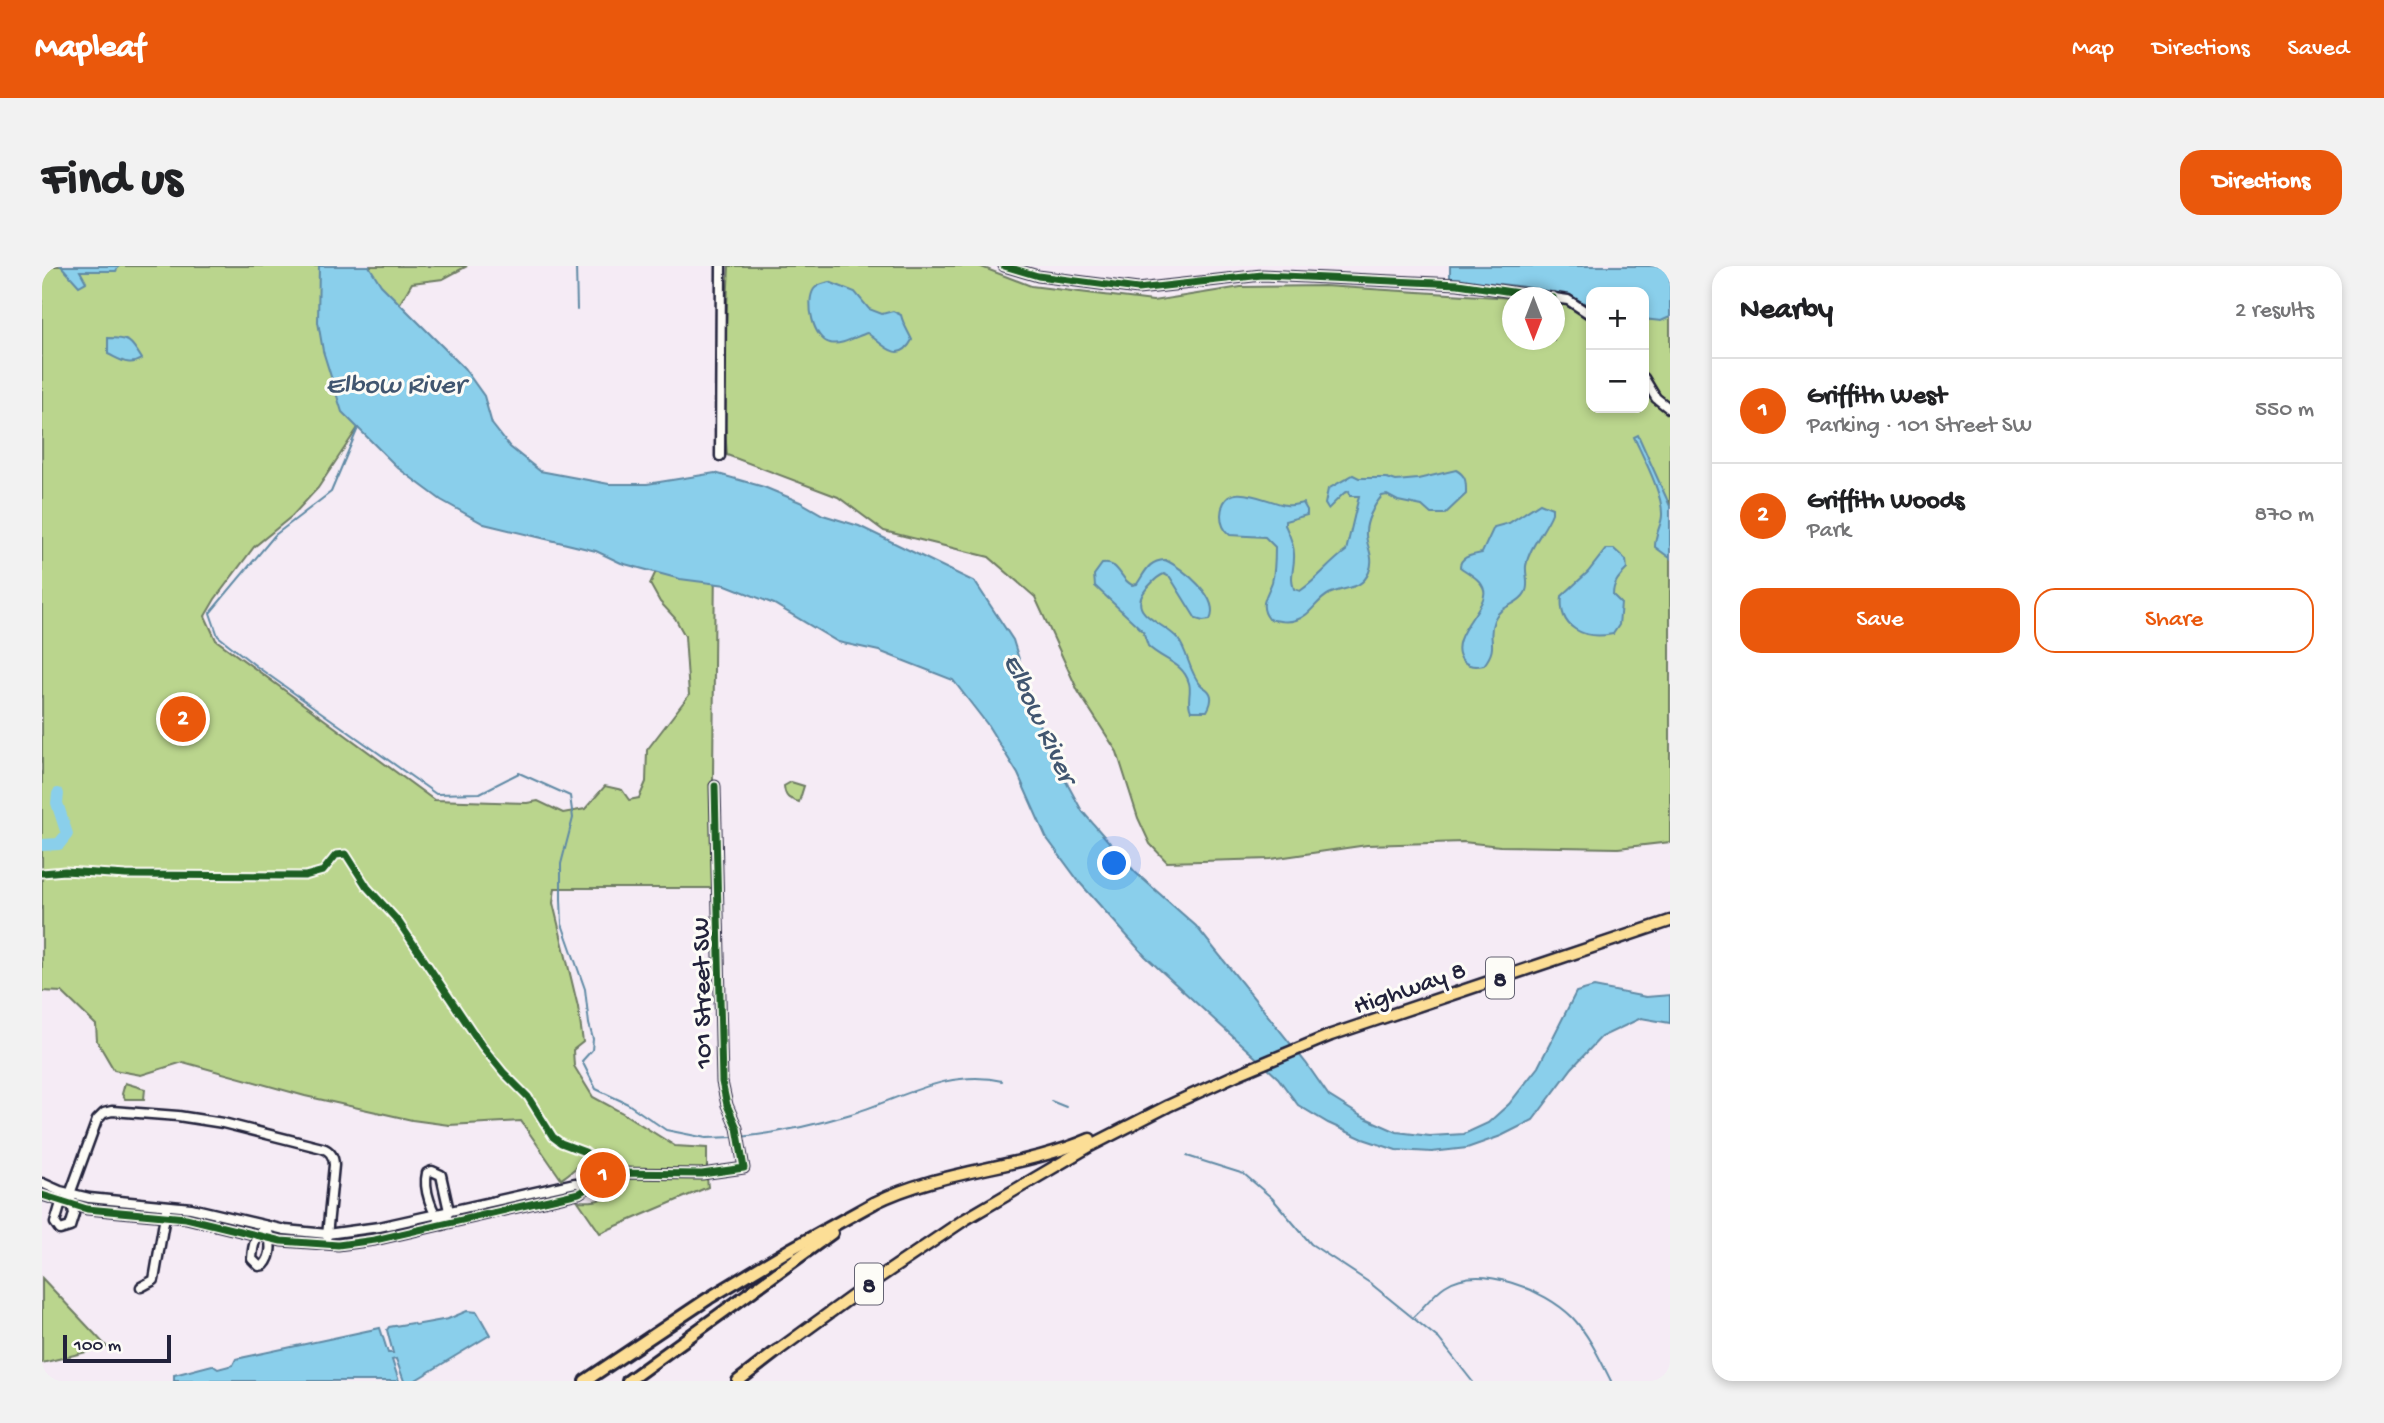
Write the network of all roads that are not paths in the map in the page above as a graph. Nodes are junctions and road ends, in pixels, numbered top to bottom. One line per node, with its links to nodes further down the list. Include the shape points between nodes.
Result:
1 (721, 266): 8 (street)
2 (1004, 266): 3 (street, via 1038,276 1139,289 1262,275 1458,284)
3 (1502, 290)
4 (1565, 300): 5 (street)
5 (1586, 312)
6 (1649, 386): 7 (street)
7 (1670, 409)
8 (720, 456)
9 (715, 786): 13 (street, 101 Street SW, via 722,1082 744,1168 702,1174 612,1173)
10 (1670, 921): 11 (main road, Highway 8 / 8, via 1331,1035)
11 (1168, 1106): 17 (main road, Highway 8 / 8, via 1073,1146 928,1182); 30 (main road, Highway 8 / 8, via 964,1220)
12 (42, 1183): 14 (street)
13 (594, 1183): 20 (street, via 575,1182); 23 (street, via 579,1193)
14 (70, 1194): 16 (street); 18 (street); 19 (street); 25 (street, via 97,1120 104,1113 201,1119 329,1152 334,1165)
15 (42, 1195): 16 (street)
16 (61, 1203): 19 (street); 19 (street, via 55,1220 60,1230 70,1227)
17 (874, 1203): 31 (highway, via 709,1298); 32 (highway)
18 (167, 1204): 21 (street); 24 (street)
19 (75, 1206): 21 (street)
20 (449, 1211): 22 (street); 22 (street, via 441,1175 432,1171 426,1178); 23 (street)
21 (165, 1215): 26 (street); 29 (street, via 154,1280)
22 (433, 1215): 23 (street); 25 (street)
23 (443, 1225): 28 (street)
24 (265, 1226): 25 (street); 26 (street); 27 (street)
25 (327, 1234): 28 (street)
26 (256, 1235): 27 (street); 27 (street, via 252,1259 259,1266 267,1262)
27 (271, 1239): 28 (street)
28 (326, 1246)
29 (141, 1287)
30 (777, 1351): 33 (highway); 34 (highway)
31 (585, 1381)
32 (628, 1381)
33 (738, 1381)
34 (747, 1381)

